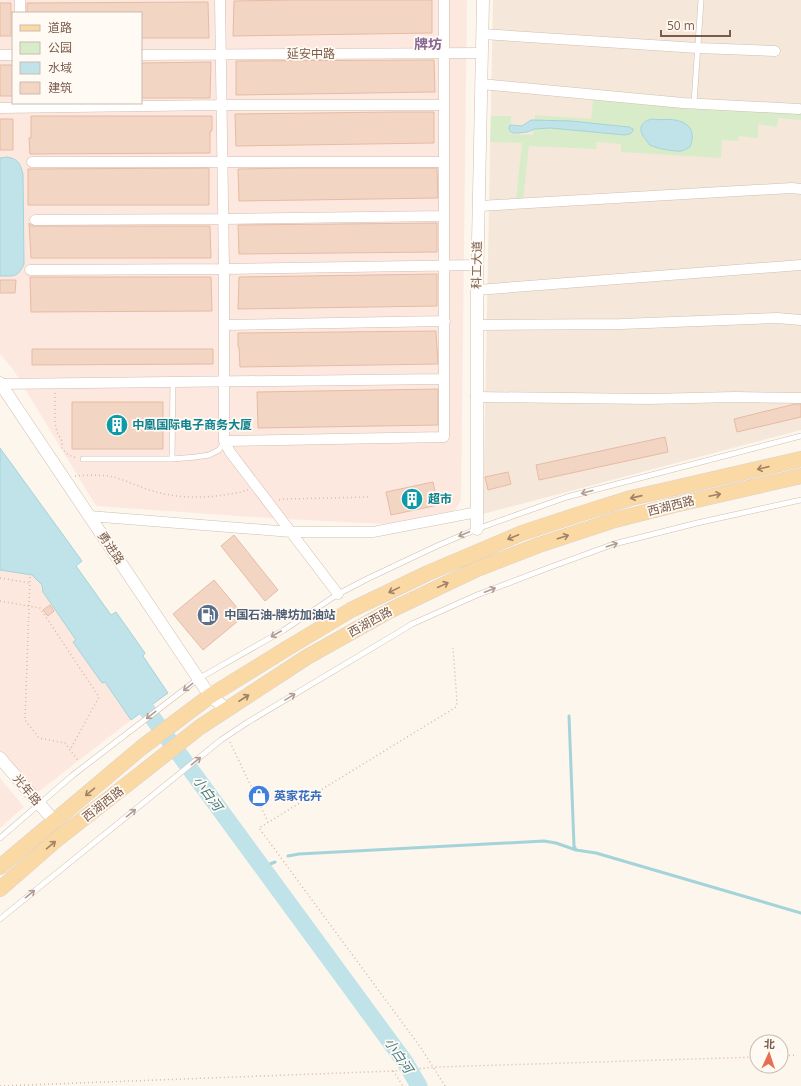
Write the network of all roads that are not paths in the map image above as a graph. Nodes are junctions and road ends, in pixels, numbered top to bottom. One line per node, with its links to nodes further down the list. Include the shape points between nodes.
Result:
1 (20, 0): 6 (street)
2 (220, 0): 15 (street)
3 (444, 0): 13 (street)
4 (483, 0): 7 (street, 科工大道)
5 (701, 0): 8 (lane)
6 (20, 12)
7 (482, 34): 8 (street); 10 (street, 科工大道)
8 (698, 48): 9 (street); 17 (lane)
9 (775, 51)
10 (482, 53): 13 (street, 延安中路); 16 (street, 科工大道)
11 (0, 54): 12 (street)
12 (12, 54)
13 (444, 54): 15 (street, 延安中路); 19 (street)
14 (142, 55): 15 (street, 延安中路)
15 (221, 55): 18 (street)
16 (481, 84): 17 (street); 26 (street, 科工大道)
17 (694, 104): 21 (street)
18 (222, 105): 19 (street); 20 (street); 23 (street)
19 (444, 105): 24 (street)
20 (0, 108)
21 (799, 109)
22 (32, 162): 23 (street)
23 (223, 162): 24 (street); 28 (street)
24 (444, 162): 27 (street)
25 (801, 189): 26 (street)
26 (478, 206): 31 (street, 科工大道)
27 (444, 216): 28 (street); 32 (street)
28 (224, 219): 29 (street); 33 (street)
29 (35, 220)
30 (801, 264): 35 (street)
31 (478, 265): 32 (street); 35 (street, 科工大道)
32 (444, 266): 33 (street); 37 (street)
33 (224, 269): 34 (street); 39 (street)
34 (30, 270)
35 (477, 290): 38 (street, 科工大道)
36 (801, 320): 38 (street, via 777,318 621,324)
37 (445, 321): 39 (street); 40 (street)
38 (477, 324): 44 (street, 科工大道)
39 (224, 325): 41 (street)
40 (444, 378): 41 (street); 47 (street, via 444,437)
41 (224, 381): 42 (street); 47 (street)
42 (173, 382): 43 (street); 49 (lane)
43 (1, 384): 54 (street, 勇进路)
44 (476, 397): 45 (street); 55 (street, 科工大道)
45 (801, 398)
46 (801, 436): 55 (lane, one-way to 55, via 573,496)
47 (224, 441): 49 (lane, via 218,450 209,456); 56 (street)
48 (83, 459): 49 (lane)
49 (172, 459)
50 (801, 459): 59 (main road, 西湖西路, one-way to 59, via 631,498 522,533 428,573 351,610)
51 (801, 476): 60 (main road, 西湖西路, one-way to 51, via 307,657 389,610 484,566 615,520)
52 (801, 500): 67 (lane, one-way to 52, via 221,740 412,624 477,595 614,544 697,522)
53 (472, 513): 56 (street, via 373,532)
54 (89, 516): 56 (street); 58 (street, 勇进路)
55 (477, 529): 57 (lane, one-way to 57)
56 (291, 532): 57 (street)
57 (338, 594): 58 (lane, one-way to 58, via 284,630)
58 (198, 679): 59 (street, 勇进路); 62 (lane, one-way to 62, via 73,775)
59 (210, 696): 60 (street, 勇进路); 63 (main road, 西湖西路, one-way to 63, via 140,748)
60 (227, 709): 66 (main road, 西湖西路, one-way to 60, via 55,841 200,727)
61 (0, 758): 62 (street, 光年路)
62 (40, 805): 63 (street, 光年路); 64 (lane)
63 (55, 822): 65 (main road, 西湖西路)
64 (0, 838)
65 (0, 867)
66 (0, 888)
67 (0, 919)

